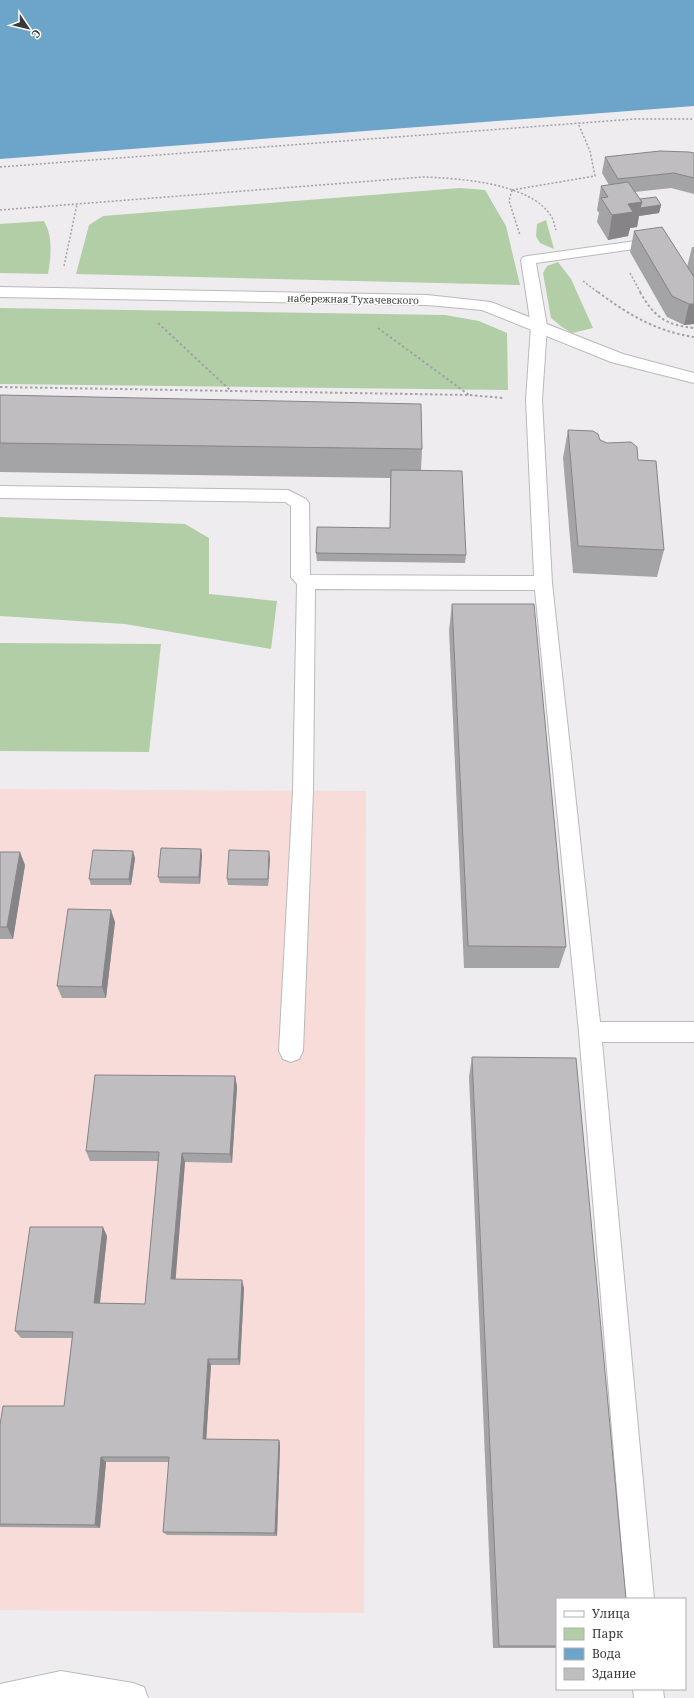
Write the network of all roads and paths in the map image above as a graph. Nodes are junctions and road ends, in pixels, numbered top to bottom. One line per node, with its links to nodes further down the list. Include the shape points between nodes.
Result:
1 (694, 119): 2 (path, via 634,119)
2 (578, 123): 3 (path); 4 (path, via 590,151 595,176)
3 (0, 167)
4 (512, 190): 5 (path, via 488,181 423,177); 8 (path, via 534,201 551,216); 10 (path, via 509,200)
5 (77, 204): 6 (path); 9 (path)
6 (0, 210)
7 (650, 243): 8 (lane)
8 (562, 256): 10 (lane); 17 (path, via 575,275 595,291 647,322 670,332)
9 (65, 260)
10 (528, 260): 15 (lane)
11 (627, 268): 16 (path, via 652,313 672,324)
12 (0, 292): 13 (street, набережная Тухачевского)
13 (127, 294): 14 (street, набережная Тухачевского); 20 (path)
14 (338, 298): 15 (street, набережная Тухачевского, via 427,300 485,305); 21 (path)
15 (539, 326): 18 (street, набережная Тухачевского, via 617,358); 22 (lane)
16 (694, 328)
17 (694, 337)
18 (694, 378)
19 (0, 388): 20 (path)
20 (231, 391): 21 (path)
21 (469, 394): 22 (path)
22 (534, 400): 25 (lane)
23 (0, 492): 24 (lane, via 288,496 300,503 300,577)
24 (306, 582): 25 (lane); 28 (lane, via 303,791)
25 (543, 583): 26 (lane)
26 (590, 1032): 27 (lane); 29 (lane)
27 (694, 1032)
28 (291, 1051)
29 (640, 1598)
30 (3, 1698): 31 (lane, via 61,1686)
31 (133, 1698)

